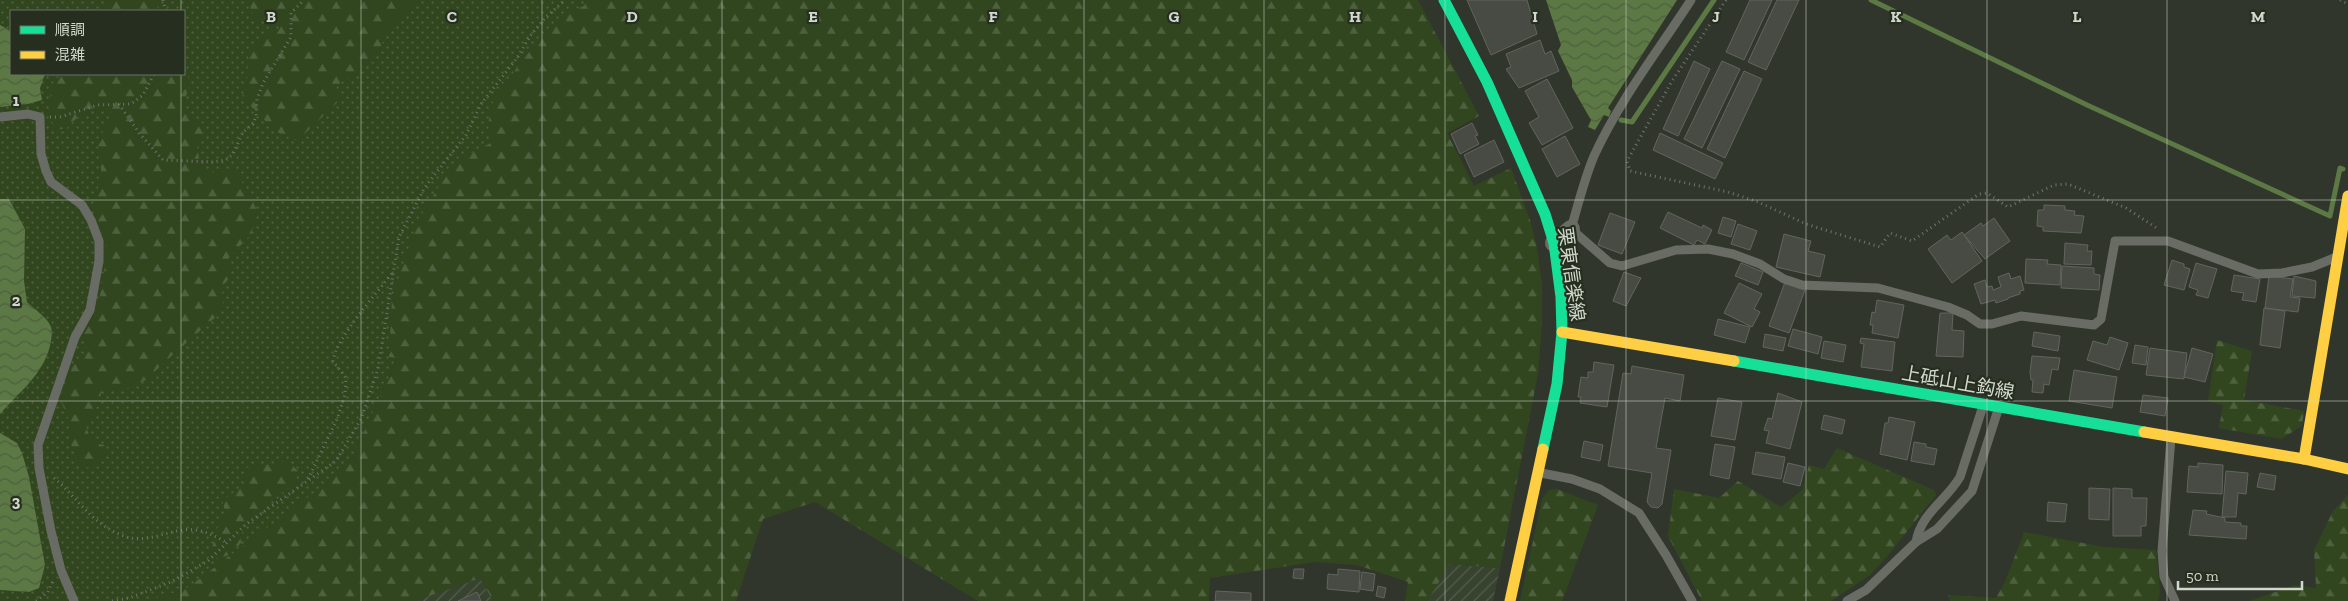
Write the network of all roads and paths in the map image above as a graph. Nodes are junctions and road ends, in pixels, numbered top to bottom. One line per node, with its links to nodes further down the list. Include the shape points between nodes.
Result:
1 (304, 0): 9 (path, via 291,13 290,37 263,82 256,116 226,160 163,160)
2 (566, 0): 17 (path, via 530,36 481,104 466,135 425,187 399,237)
3 (1444, 0): 15 (main road, 栗東信楽線, via 1487,82 1545,214)
4 (1691, 0): 13 (lane, via 1603,139)
5 (1726, 0): 14 (path, via 1672,81 1627,161 1630,171 1728,192 1806,224 1880,248 1890,233 1912,241 1979,194 1987,193 2008,207 2054,185 2068,184 2126,208 2155,226)
6 (2340, 0): 7 (path)
7 (2348, 4)
8 (153, 75): 9 (path, via 143,95 131,104)
9 (119, 104): 11 (path, via 98,105 60,117)
10 (0, 117): 11 (lane, via 28,114)
11 (40, 117): 24 (lane, via 41,154 46,171 51,182 82,205 91,220 99,241 99,261 90,310 75,337 38,444)
12 (2348, 196): 16 (main road)
13 (1571, 229): 14 (lane, via 1610,263 1622,266 1676,250 1708,249 1760,264 1784,279 1802,285 1878,288 1948,307 1980,324 2020,316 2094,325 2101,319 2116,241); 15 (street)
14 (2168, 241): 16 (lane, via 2258,274 2289,272)
15 (1554, 243): 18 (main road, 栗東信楽線)
16 (2339, 257): 22 (main road)
17 (393, 272): 26 (path, via 378,368 366,406 336,462); 26 (path, via 334,352 333,361 346,378 345,394 329,439)
18 (1562, 332): 19 (main road, 上砥山上鈎線); 25 (main road, 栗東信楽線, via 1557,384)
19 (1984, 404): 20 (main road, 上砥山上鈎線); 27 (lane, via 1960,477 1929,512 1918,530)
20 (1999, 406): 21 (main road, 上砥山上鈎線); 27 (lane, via 1972,491 1937,529)
21 (2171, 436): 22 (main road, 上砥山上鈎線); 36 (lane, via 2162,551 2164,577)
22 (2304, 459): 23 (main road, 上砥山上鈎線)
23 (2348, 469)
24 (39, 471): 28 (path, via 55,478 96,521 124,537 141,539 199,530); 29 (lane)
25 (1538, 473): 33 (main road, 栗東信楽線); 34 (lane, via 1572,479 1600,489 1639,513)
26 (308, 480): 28 (path, via 246,525)
27 (1916, 542): 35 (lane, via 1866,590)
28 (227, 543): 32 (path, via 208,561 172,582)
29 (60, 570): 30 (path, via 48,592); 31 (lane)
30 (36, 601)
31 (74, 601)
32 (112, 601)
33 (1510, 601)
34 (1692, 601)
35 (1847, 601)
36 (2175, 601)

